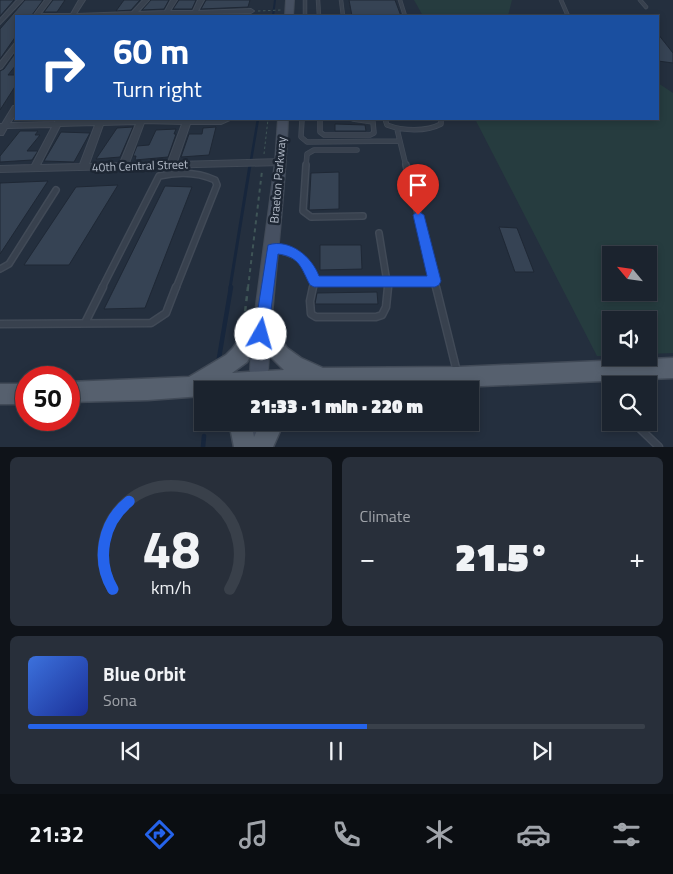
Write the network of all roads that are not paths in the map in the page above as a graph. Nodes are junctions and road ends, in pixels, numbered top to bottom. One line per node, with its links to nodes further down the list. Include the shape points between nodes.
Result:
1 (20, 0): 29 (street)
2 (48, 0): 19 (street)
3 (82, 0): 20 (street)
4 (146, 0): 21 (street)
5 (174, 0): 22 (street)
6 (201, 0): 18 (street)
7 (290, 0): 17 (main road)
8 (305, 0): 23 (lane)
9 (318, 0): 24 (lane)
10 (341, 0): 25 (lane)
11 (400, 0): 26 (lane)
12 (561, 0): 27 (lane)
13 (640, 0): 14 (lane)
14 (646, 7)
15 (224, 11): 16 (street); 18 (street)
16 (251, 11)
17 (289, 13)
18 (194, 14): 22 (street)
19 (37, 15)
20 (72, 15): 21 (street)
21 (133, 15): 22 (street)
22 (166, 15)
23 (305, 15)
24 (319, 15)
25 (343, 15)
26 (405, 15)
27 (568, 15)
28 (15, 18): 29 (street)
29 (1, 20)
30 (15, 45): 32 (street)
31 (15, 61): 32 (street)
32 (2, 63)
33 (15, 109): 45 (street)
34 (100, 120): 35 (street); 44 (street); 53 (street)
35 (142, 120): 36 (street); 52 (street)
36 (187, 120): 37 (street); 51 (street)
37 (225, 120)
38 (282, 120): 50 (main road, Braeton Parkway)
39 (302, 120): 48 (lane, via 301,137 307,142)
40 (320, 120): 41 (lane, via 322,134 370,135 374,132 373,122)
41 (359, 120)
42 (385, 120): 46 (lane, via 387,125)
43 (441, 120): 46 (lane, via 441,124 434,128)
44 (59, 121): 45 (street); 55 (street)
45 (3, 126): 47 (street)
46 (397, 129): 48 (lane)
47 (0, 133)
48 (400, 141): 62 (lane)
49 (357, 150): 57 (lane, via 314,150 307,154 302,211 311,217)
50 (281, 162): 51 (street, 40th Central Street); 59 (main road, Braeton Parkway)
51 (171, 165): 52 (street, 40th Central Street)
52 (123, 166): 53 (street, 40th Central Street)
53 (83, 168): 55 (street, 40th Central Street)
54 (0, 169): 55 (street, 40th Central Street)
55 (34, 169)
56 (56, 190): 60 (lane, via 9,264)
57 (363, 216)
58 (379, 233): 61 (lane)
59 (272, 249): 63 (lane, via 301,258 309,267); 64 (main road, Braeton Parkway)
60 (0, 269)
61 (388, 281): 62 (lane); 63 (lane); 63 (lane, via 388,304 382,315 321,318 311,314 309,299)
62 (435, 281): 69 (lane)
63 (314, 282)
64 (263, 318): 70 (main road, via 273,346 282,359); 72 (main road, via 240,355); 73 (main road, Braeton Parkway)
65 (85, 323): 65 (lane, via 151,323 166,313 217,186 216,180 208,176 159,176); 66 (lane)
66 (0, 324)
67 (673, 368): 68 (main road)
68 (622, 376)
69 (459, 377): 70 (main road); 71 (main road)
70 (321, 378): 74 (main road); 75 (main road)
71 (602, 378)
72 (208, 381)
73 (258, 381)
74 (294, 381)
75 (317, 381)
76 (194, 389): 77 (main road)
77 (80, 392)
78 (0, 394): 79 (main road)
79 (15, 394)
80 (242, 431): 84 (main road)
81 (253, 431): 85 (main road)
82 (268, 431): 86 (main road)
83 (643, 431): 87 (lane)
84 (245, 446)
85 (251, 446)
86 (261, 446)
87 (659, 446)

